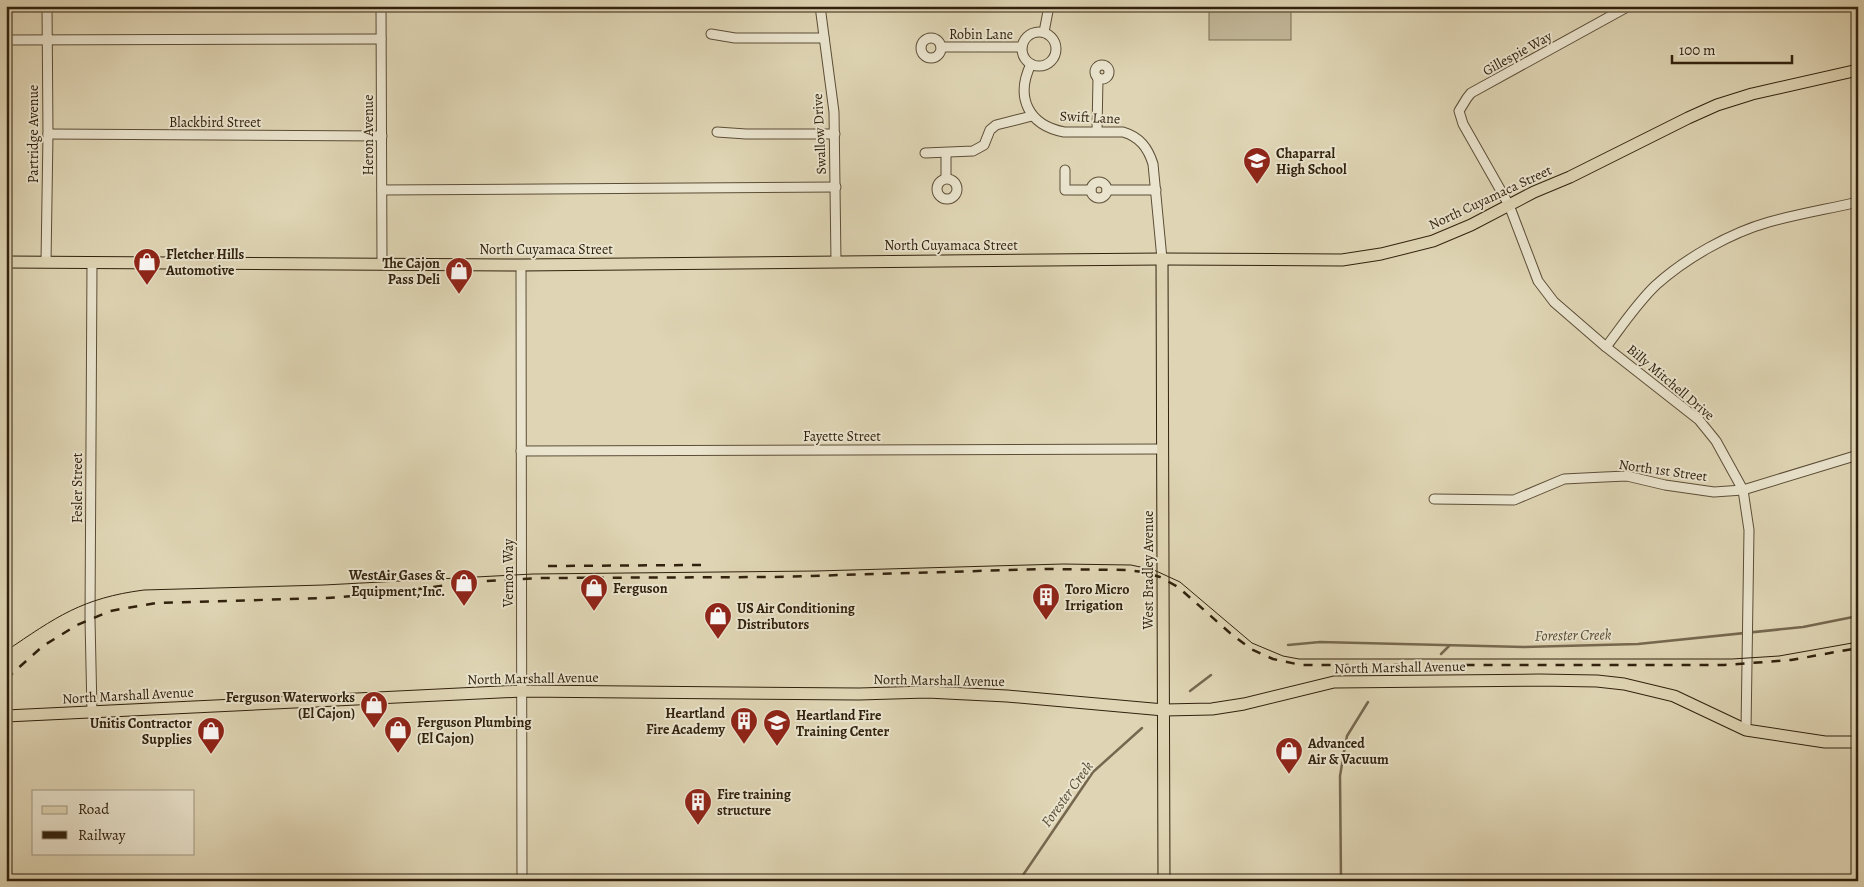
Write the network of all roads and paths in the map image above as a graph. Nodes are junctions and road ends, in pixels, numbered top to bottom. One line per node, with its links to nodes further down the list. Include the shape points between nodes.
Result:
1 (46, 6): 9 (street, Partridge Avenue)
2 (381, 6): 10 (street, Heron Avenue)
3 (820, 6): 8 (street, Swallow Drive)
4 (1049, 6): 6 (street)
5 (1629, 6): 17 (street, Gillespie Way)
6 (1044, 32): 13 (street, via 1028,35); 14 (street, via 1055,43 1055,55 1048,64)
7 (711, 34): 8 (street, via 735,38)
8 (824, 38): 22 (street, Swallow Drive)
9 (46, 39): 10 (street); 11 (street); 21 (street, Partridge Avenue)
10 (381, 39): 23 (street, Heron Avenue)
11 (6, 40)
12 (941, 47): 13 (street, Robin Lane)
13 (1022, 48): 14 (street, via 1024,57)
14 (1031, 64): 18 (street, via 1023,86)
15 (1858, 70): 32 (main road, North Cuyamaca Street, via 1718,105)
16 (1098, 78): 19 (street)
17 (1471, 94): 32 (street, Billy Mitchell Drive, via 1459,111 1463,124)
18 (1032, 116): 19 (street, Swift Lane, via 1055,130); 25 (street, via 996,125 990,130 984,145 973,151)
19 (1097, 131): 30 (street, Swift Lane, via 1123,132 1140,141 1153,164)
20 (717, 132): 22 (street)
21 (48, 134): 23 (street, Blackbird Street); 36 (street, Partridge Avenue)
22 (835, 134): 28 (street, Swallow Drive)
23 (382, 136): 29 (street, Heron Avenue)
24 (925, 152): 25 (street)
25 (946, 152): 27 (street)
26 (1065, 170): 30 (street, via 1065,190 1091,190 1092,195 1099,198 1104,197 1107,190)
27 (946, 178)
28 (836, 187): 29 (street); 34 (street, Swallow Drive)
29 (382, 190): 38 (street, Heron Avenue)
30 (1156, 190): 33 (street, Swift Lane)
31 (1858, 202): 40 (street, via 1767,223 1722,241 1657,284)
32 (1509, 205): 33 (main road, North Cuyamaca Street, via 1433,241 1381,254 1342,260); 40 (street, Billy Mitchell Drive, via 1538,281 1554,302)
33 (1162, 259): 34 (main road, North Cuyamaca Street); 41 (main road, West Bradley Avenue)
34 (836, 261): 39 (main road, North Cuyamaca Street)
35 (6, 262): 36 (main road, North Cuyamaca Street)
36 (46, 262): 37 (main road, North Cuyamaca Street)
37 (92, 264): 38 (main road, North Cuyamaca Street); 48 (street, Fesler Street)
38 (382, 264): 39 (main road, North Cuyamaca Street)
39 (521, 265): 42 (street, Vernon Way)
40 (1606, 347): 44 (street, Billy Mitchell Drive, via 1699,420 1716,441)
41 (1163, 449): 42 (street, Fayette Street); 47 (main road, West Bradley Avenue)
42 (521, 450): 46 (street, Vernon Way)
43 (1858, 455): 44 (street, North 1st Street)
44 (1743, 490): 45 (street, North 1st Street, via 1714,492 1627,476 1604,476 1564,479 1514,500); 50 (street, Billy Mitchell Drive, via 1748,530)
45 (1434, 499)
46 (522, 691): 47 (main road, North Marshall Avenue, via 927,692); 48 (main road, North Marshall Avenue); 52 (street, Vernon Way)
47 (1164, 710): 50 (main road, North Marshall Avenue, via 1244,704 1334,682 1597,681 1674,696); 53 (main road, West Bradley Avenue)
48 (92, 712): 49 (main road, North Marshall Avenue)
49 (6, 716)
50 (1746, 730): 51 (main road, North Marshall Avenue, via 1825,742)
51 (1858, 742)
52 (522, 881)
53 (1164, 881)

